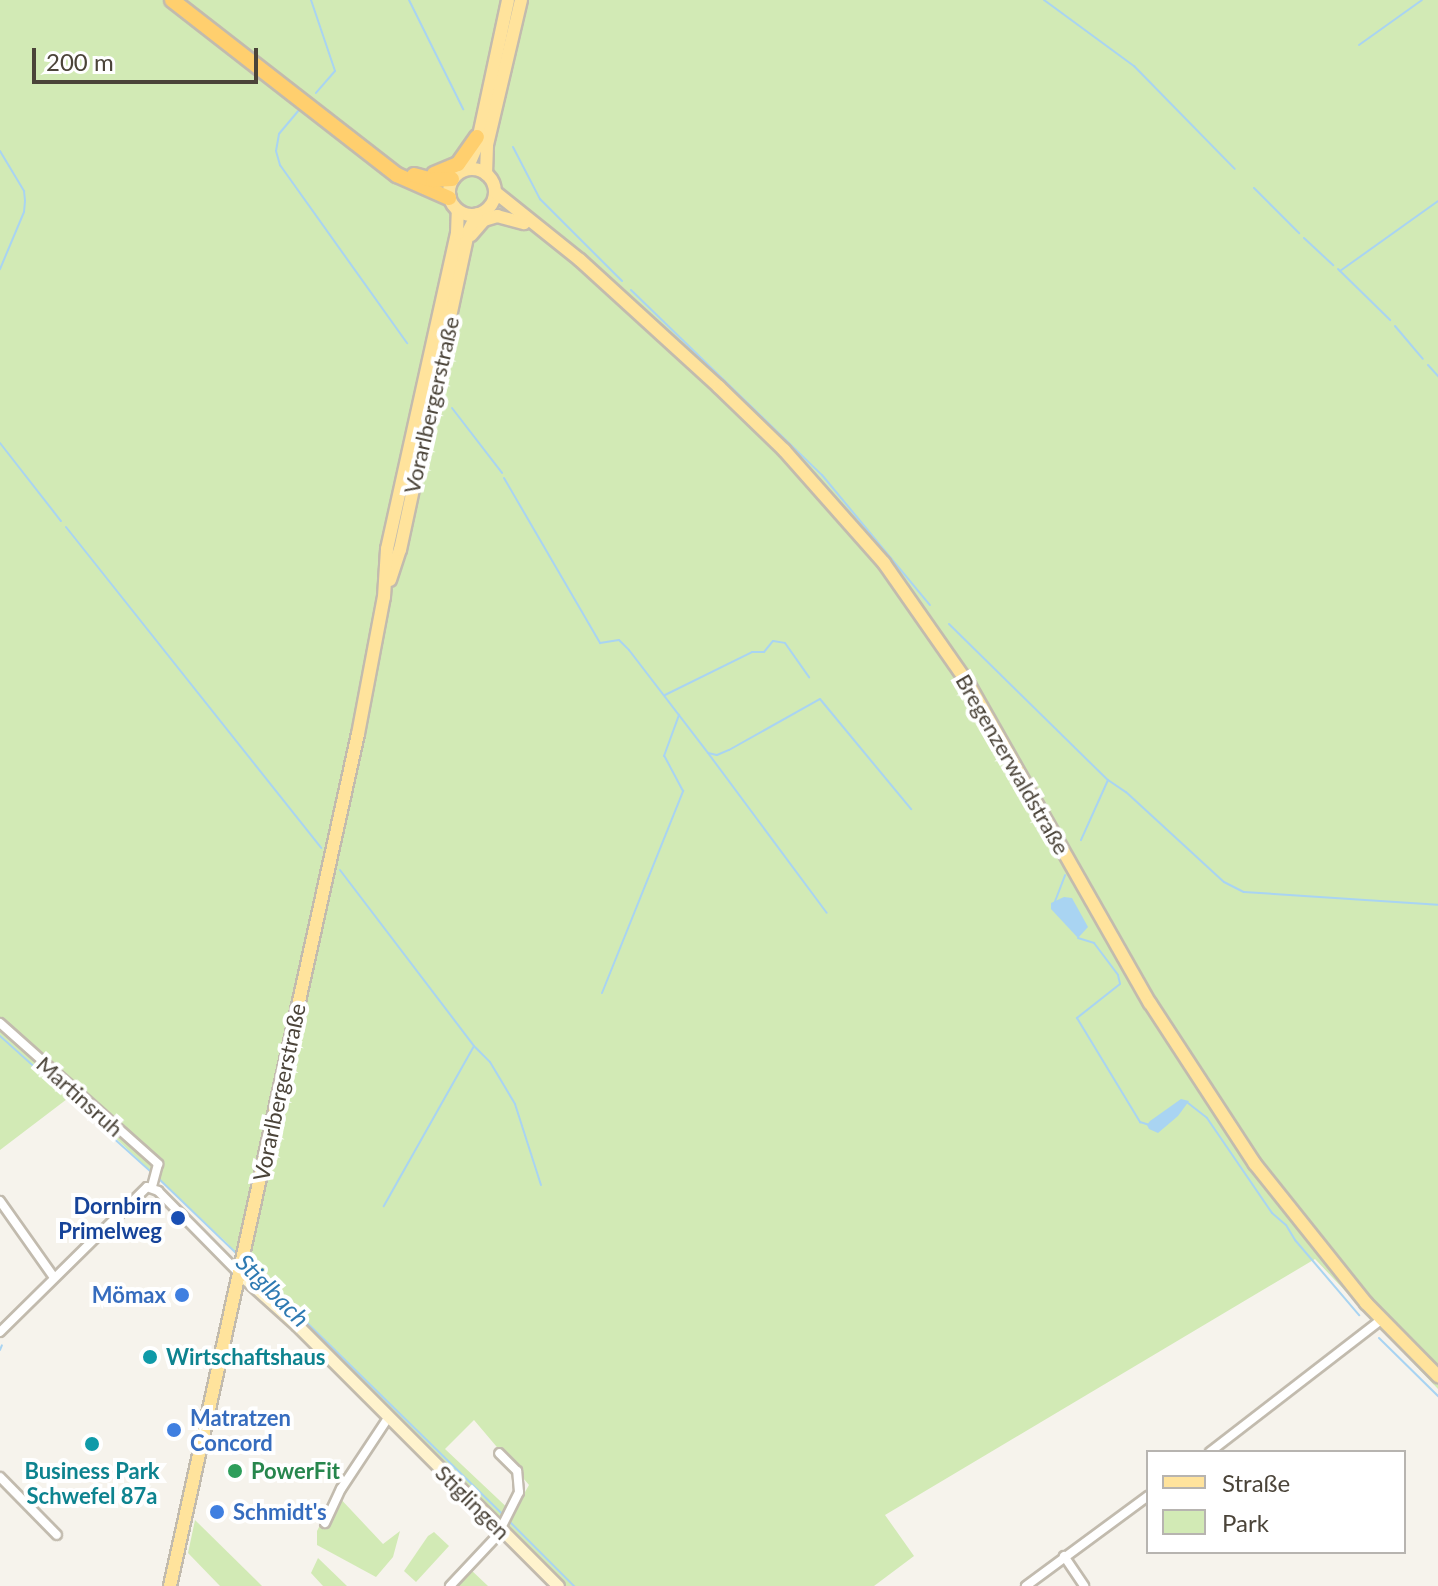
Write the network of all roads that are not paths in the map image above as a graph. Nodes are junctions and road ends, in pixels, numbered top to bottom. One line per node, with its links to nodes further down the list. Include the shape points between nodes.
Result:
1 (172, 0): 12 (highway, via 373,158)
2 (185, 0): 9 (highway)
3 (508, 0): 5 (main road)
4 (521, 0): 6 (main road)
5 (495, 57): 6 (main road, via 500,63); 7 (main road)
6 (500, 94): 7 (main road)
7 (484, 136): 8 (main road); 9 (highway, via 452,169); 10 (main road); 18 (main road, via 503,189)
8 (467, 169): 10 (main road); 11 (main road)
9 (410, 174): 11 (highway)
10 (486, 174): 13 (main road)
11 (452, 179): 14 (main road)
12 (423, 187): 14 (highway); 20 (main road, via 447,209)
13 (495, 192): 16 (main road, Vorarlbergerstraße); 17 (main road, Bregenzerwaldstraße)
14 (449, 198): 15 (main road)
15 (458, 211): 16 (main road); 20 (main road, Vorarlbergerstraße)
16 (482, 212): 17 (main road, Bregenzerwaldstraße, via 498,208); 19 (main road, Vorarlbergerstraße, via 469,227)
17 (517, 213): 18 (main road, Bregenzerwaldstraße)
18 (540, 228): 19 (main road, via 497,216 484,220); 27 (main road, Bregenzerwaldstraße, via 773,439 884,563 969,685 1202,1086 1255,1164)
19 (469, 237): 21 (main road, Vorarlbergerstraße, via 400,550)
20 (454, 240): 21 (main road, Vorarlbergerstraße, via 387,549)
21 (384, 597): 25 (main road, Vorarlbergerstraße)
22 (0, 1023): 23 (street, Martinsruh, via 158,1164)
23 (153, 1184): 25 (street); 26 (street, via 141,1189)
24 (0, 1201): 26 (street)
25 (240, 1270): 30 (main road, Stiglingen); 39 (main road, Vorarlbergerstraße)
26 (53, 1276): 28 (street)
27 (1381, 1320): 29 (main road, Bregenzerwaldstraße); 31 (street)
28 (0, 1332)
29 (1438, 1376)
30 (388, 1418): 35 (street); 36 (main road, Stiglingen)
31 (1213, 1450)
32 (499, 1453): 36 (street, via 519,1477 519,1492)
33 (0, 1477): 37 (street)
34 (1146, 1497): 38 (street)
35 (325, 1523)
36 (501, 1524): 40 (street, via 497,1536); 41 (main road, Stiglingen)
37 (57, 1535)
38 (1064, 1556): 42 (street); 43 (street)
39 (170, 1586)
40 (450, 1586)
41 (558, 1586)
42 (1026, 1586)
43 (1084, 1586)

